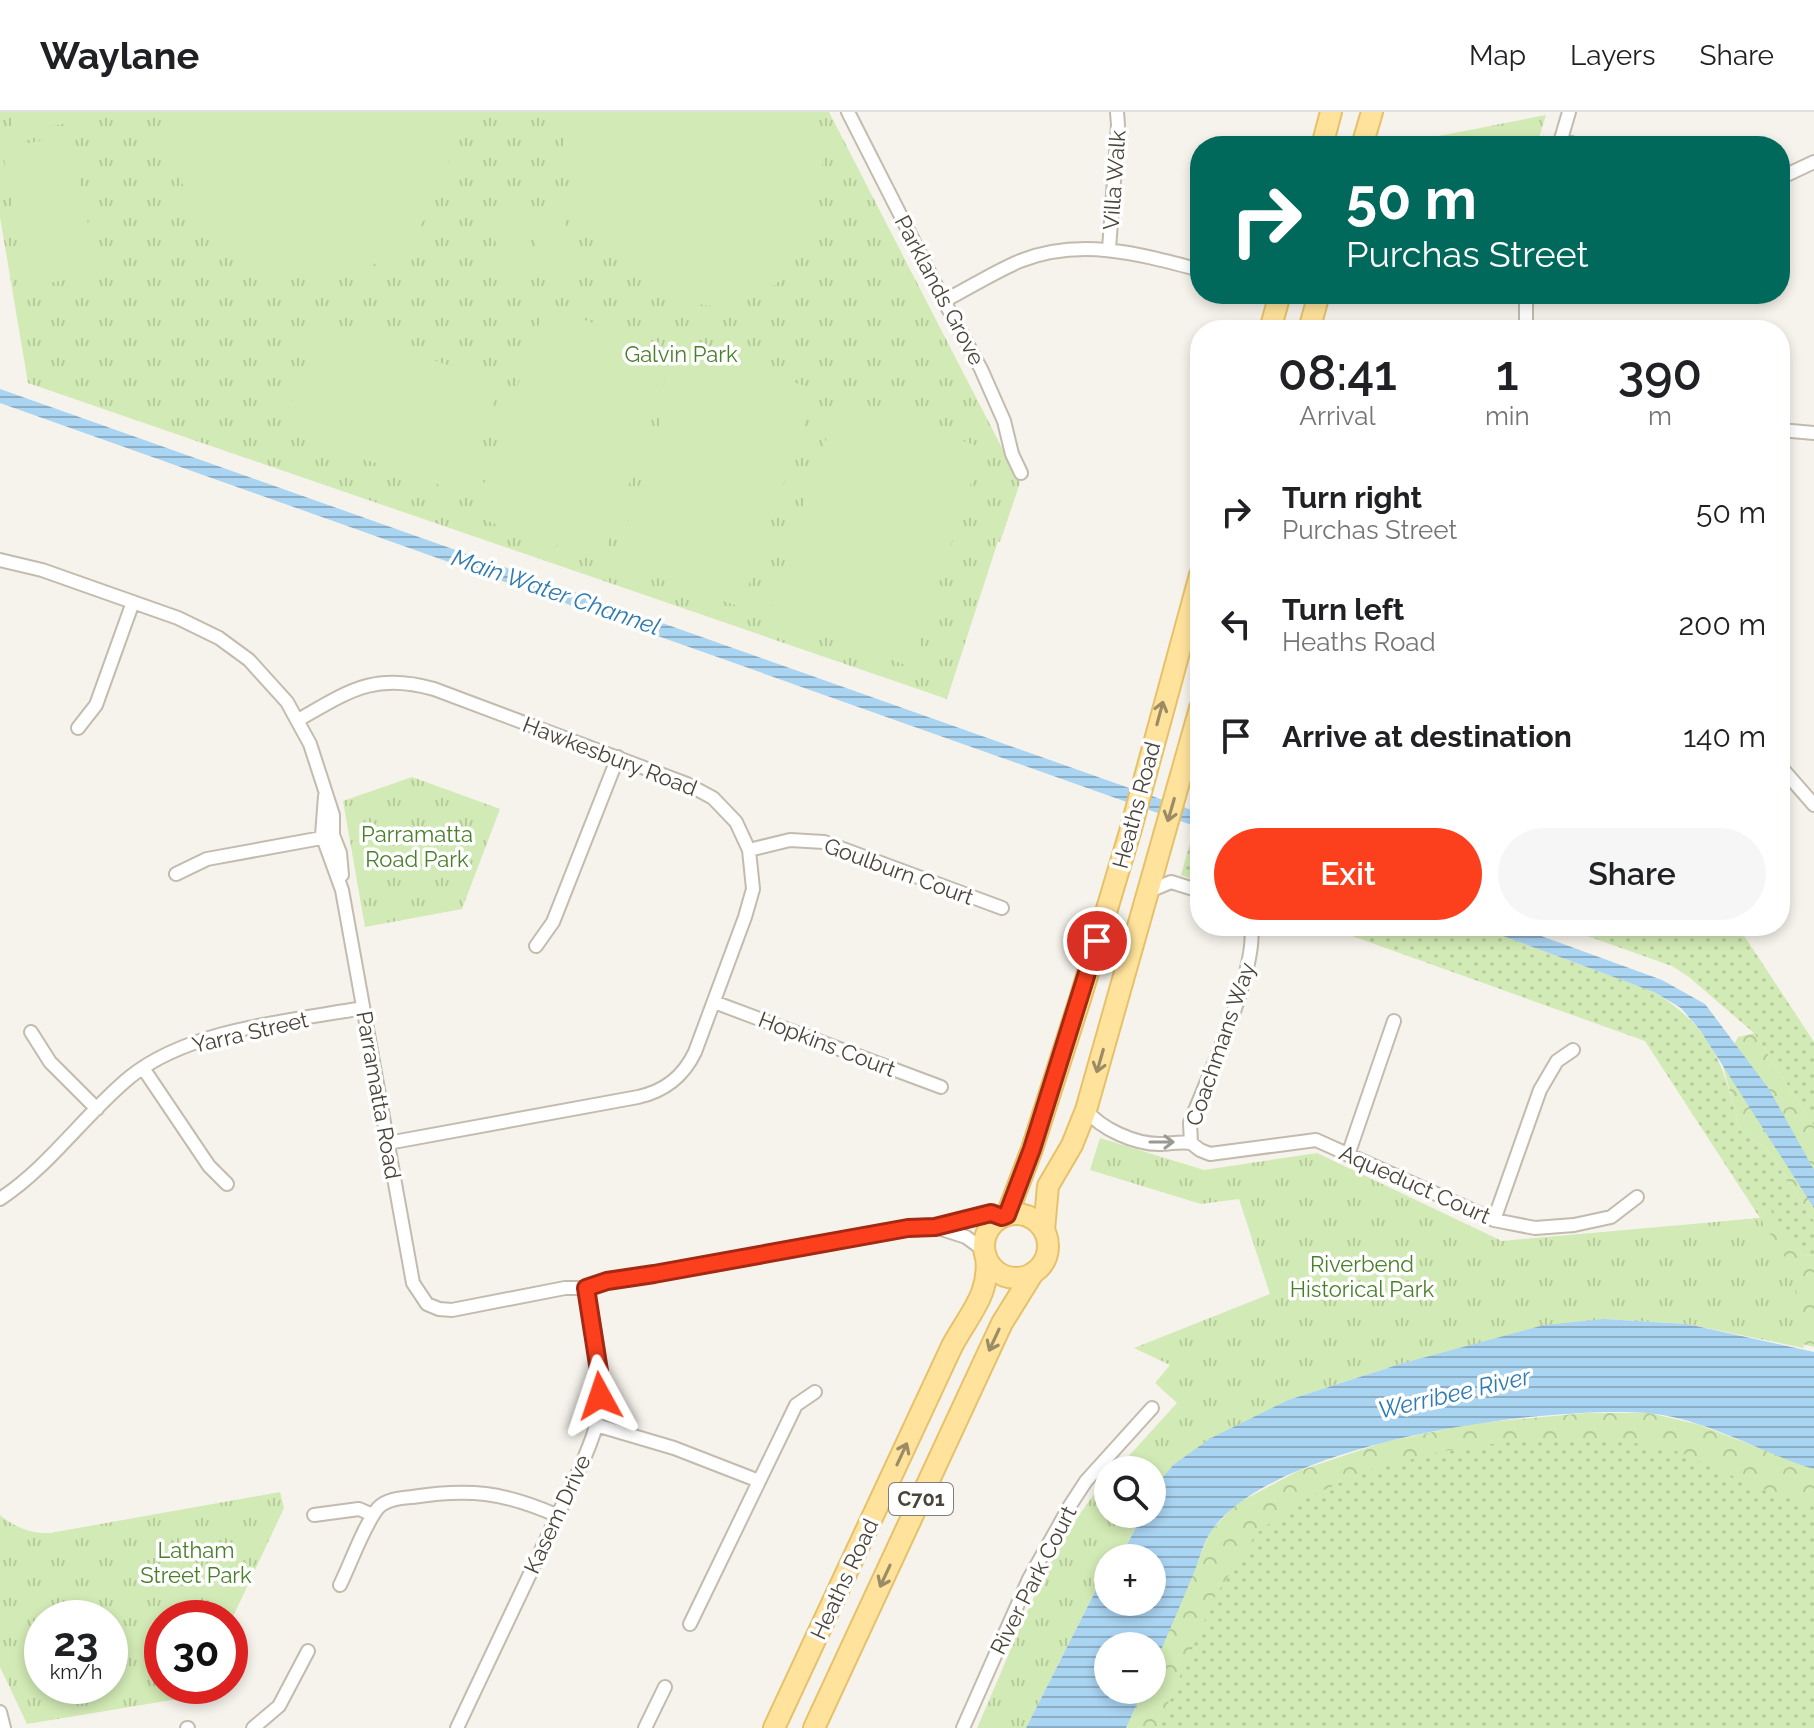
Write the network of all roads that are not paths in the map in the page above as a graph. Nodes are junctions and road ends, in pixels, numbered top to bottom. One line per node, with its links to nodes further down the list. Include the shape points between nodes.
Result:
1 (848, 112): 13 (street, Parklands Grove)
2 (1117, 112): 11 (street, Villa Walk)
3 (1331, 112): 6 (main road)
4 (1372, 112): 7 (main road)
5 (1569, 112): 8 (street)
6 (1325, 136)
7 (1365, 136)
8 (1562, 136)
9 (1814, 162): 10 (street)
10 (1790, 173)
11 (1109, 249): 12 (street); 13 (street, via 1066,250 1020,262)
12 (1190, 267)
13 (944, 301): 16 (street, Parklands Grove, via 981,369)
14 (1790, 431): 15 (street)
15 (1814, 433)
16 (1021, 473)
17 (0, 550): 19 (street, Parramatta Road)
18 (0, 560): 19 (street, Parramatta Road)
19 (42, 570): 20 (street, Parramatta Road)
20 (133, 602): 22 (street, Parramatta Road, via 203,628 235,648 269,680); 23 (street, via 96,705)
21 (1190, 612): 51 (main road, Heaths Road / C701, one-way to 21, via 1032,1149 1081,996)
22 (298, 720): 25 (street, Hawkesbury Road, via 364,686 405,681); 28 (street, Parramatta Road, via 325,796)
23 (78, 728)
24 (1190, 743): 32 (main road, Heaths Road / C701, one-way to 32)
25 (618, 757): 29 (street, Hawkesbury Road, via 713,798 736,822); 35 (street, via 553,922)
26 (1790, 777): 27 (street)
27 (1814, 805)
28 (328, 837): 30 (street, via 207,859); 37 (street, Parramatta Road)
29 (749, 850): 33 (street, Goulburn Court, via 790,840 824,842); 36 (street, Hawkesbury Road, via 754,880 750,902)
30 (176, 874)
31 (1190, 888): 32 (street, via 1171,882)
32 (1147, 892): 44 (main road, Heaths Road / C701, one-way to 44)
33 (1002, 908)
34 (1252, 936): 46 (street, Coachmans Way, via 1245,977 1190,1123)
35 (536, 946)
36 (714, 1002): 42 (street, Hopkins Court); 45 (street, Hawkesbury Road, via 690,1062 657,1091)
37 (363, 1008): 41 (street, Yarra Street, via 212,1037); 45 (street, Parramatta Road)
38 (1394, 1021): 47 (street)
39 (31, 1032): 43 (street, via 50,1062)
40 (1573, 1050): 52 (street, via 1557,1061 1540,1090)
41 (143, 1068): 43 (street, Yarra Street); 48 (street, via 209,1166)
42 (941, 1087)
43 (97, 1109): 50 (street, Yarra Street)
44 (1086, 1110): 46 (street, Coachmans Way, one-way to 46, via 1115,1133 1156,1144); 54 (main road, Heaths Road / C701, via 1048,1186)
45 (388, 1143): 57 (street, Parramatta Road, via 413,1283 421,1299 452,1310 543,1294)
46 (1191, 1143): 47 (street, Aqueduct Court, via 1210,1154 1316,1140)
47 (1348, 1155): 52 (street, Aqueduct Court)
48 (227, 1184)
49 (1637, 1197): 52 (street, Aqueduct Court, via 1611,1217 1574,1225 1535,1228)
50 (0, 1199)
51 (1004, 1216): 53 (street, via 991,1213); 54 (main road, via 1031,1217); 55 (main road, C701, via 988,1231)
52 (1494, 1220)
53 (935, 1227): 55 (street, via 966,1237); 57 (street, via 627,1279)
54 (1044, 1230): 56 (main road, C701, via 1048,1253)
55 (986, 1254): 56 (main road, via 994,1269 1007,1276); 74 (main road, Heaths Road / C701, one-way to 55, via 952,1346 983,1296)
56 (1033, 1273): 75 (main road, Heaths Road / C701, one-way to 75, via 1002,1323)
57 (587, 1293): 60 (street, Kasem Drive, via 599,1371)
58 (815, 1392): 61 (street, via 796,1405)
59 (1152, 1408): 76 (street, River Park Court, via 1071,1504 1029,1579)
60 (596, 1425): 61 (street); 64 (street, Kasem Drive)
61 (759, 1481): 66 (street)
62 (314, 1515): 63 (street, via 359,1509)
63 (373, 1515): 64 (street, via 386,1502 449,1491 500,1494); 65 (street)
64 (556, 1515): 72 (street, Kasem Drive)
65 (340, 1585)
66 (690, 1624)
67 (308, 1651): 71 (street, via 279,1706)
68 (665, 1687): 73 (street)
69 (0, 1712): 70 (street)
70 (4, 1728)
71 (253, 1728)
72 (457, 1728)
73 (645, 1728)
74 (774, 1728)
75 (814, 1728)
76 (963, 1728)

